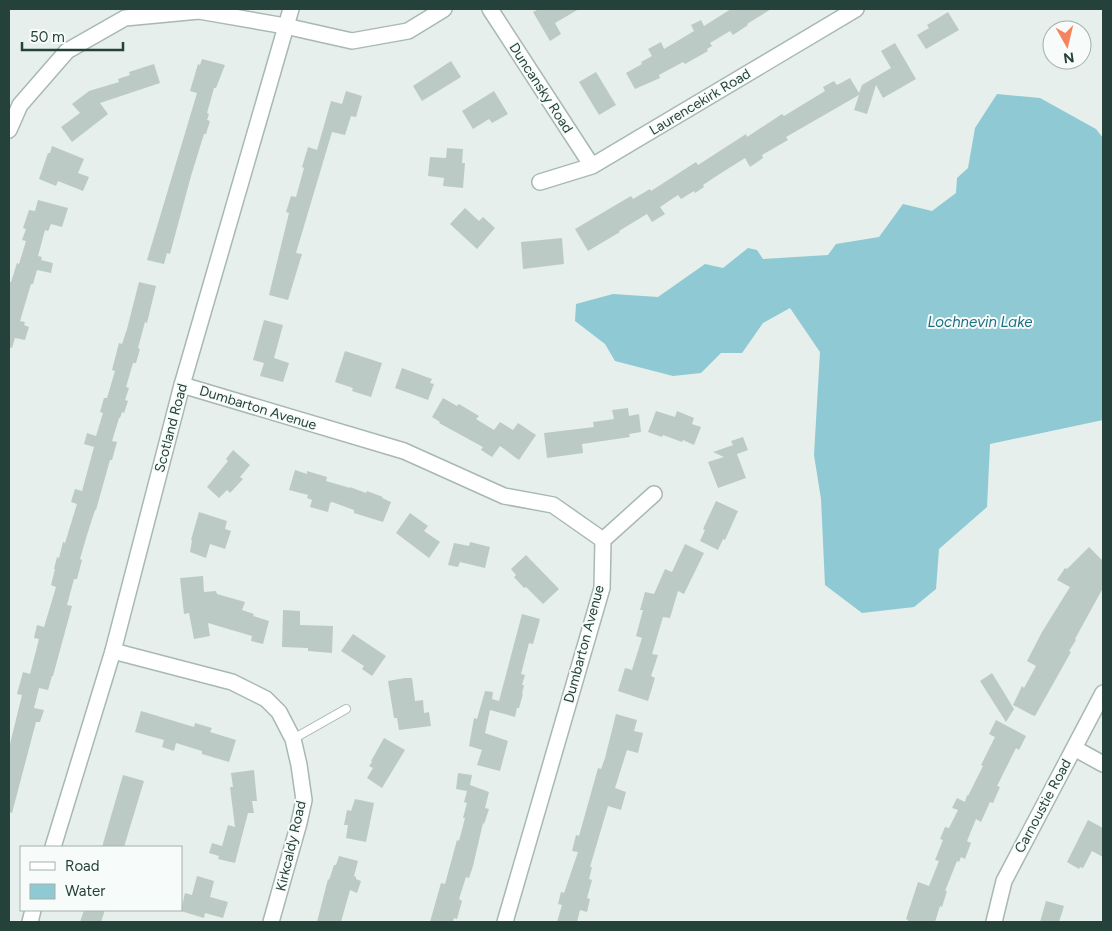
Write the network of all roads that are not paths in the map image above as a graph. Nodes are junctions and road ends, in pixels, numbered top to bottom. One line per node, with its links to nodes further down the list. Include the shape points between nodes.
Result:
1 (291, 9): 5 (street, Scotland Road)
2 (444, 9): 5 (street, via 408,31 352,41)
3 (490, 9): 7 (street, Duncansky Road)
4 (856, 9): 7 (street, Laurencekirk Road)
5 (286, 26): 6 (street, via 198,10 125,18 67,51 20,105); 9 (street, Scotland Road)
6 (9, 130)
7 (592, 166): 8 (street, Laurencekirk Road)
8 (540, 182)
9 (182, 385): 11 (street, Dumbarton Avenue, via 404,451 504,496 553,505); 12 (street, Scotland Road)
10 (654, 494): 11 (street)
11 (603, 540): 20 (street, Dumbarton Avenue, via 602,588)
12 (113, 651): 15 (street, Kirkcaldy Road, via 232,682 266,699 279,712); 18 (street, Scotland Road)
13 (1103, 693): 16 (street, Carnoustie Road)
14 (346, 709): 15 (lane)
15 (293, 739): 19 (street, Kirkcaldy Road, via 304,800)
16 (1074, 748): 17 (street); 21 (street, Carnoustie Road, via 1004,881)
17 (1103, 764)
18 (53, 846)
19 (271, 922)
20 (505, 922)
21 (994, 922)

